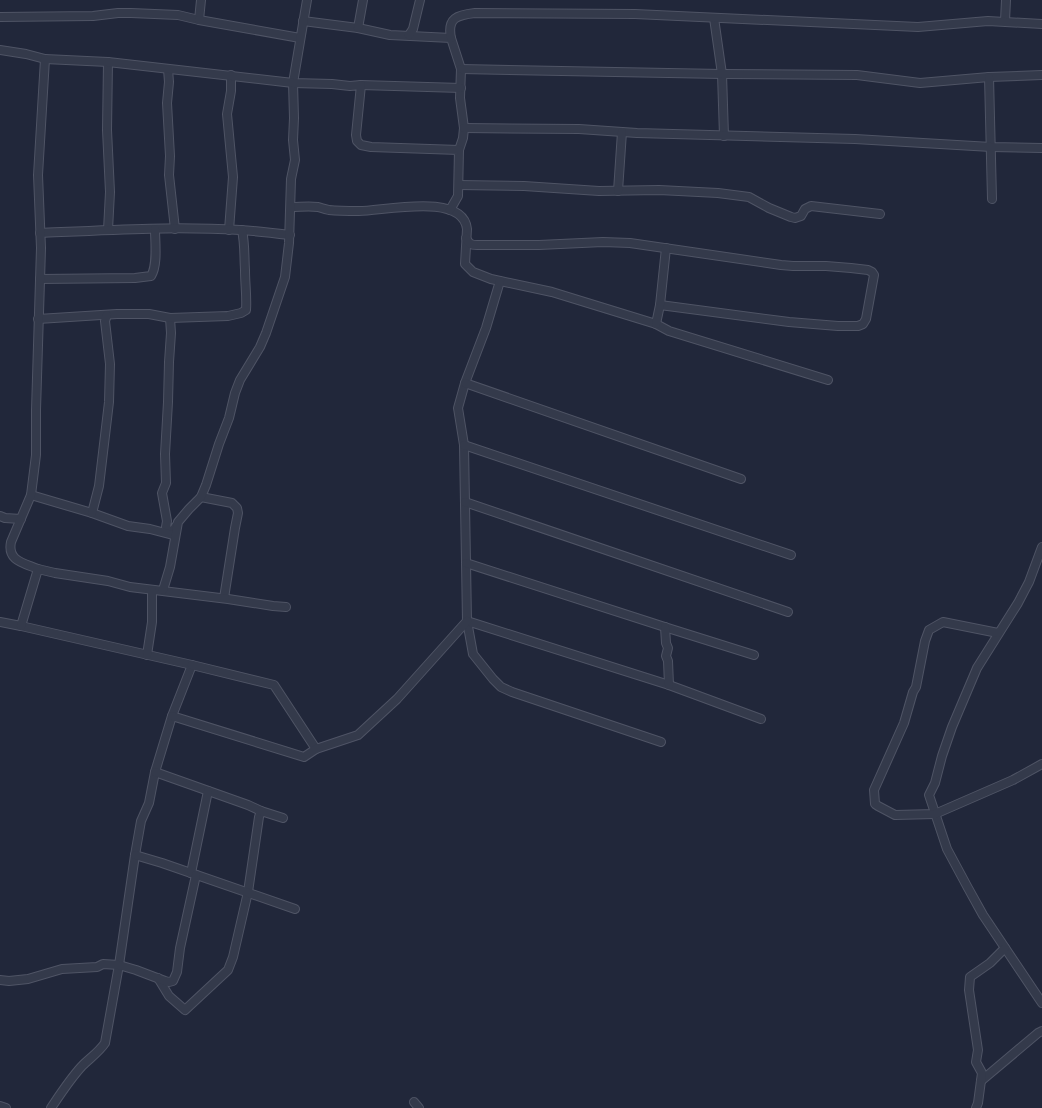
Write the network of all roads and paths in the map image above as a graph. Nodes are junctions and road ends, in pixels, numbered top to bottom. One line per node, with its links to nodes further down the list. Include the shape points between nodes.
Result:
1 (201, 0): 8 (street)
2 (307, 0): 10 (street)
3 (363, 0): 12 (street)
4 (420, 0): 13 (street)
5 (1006, 0): 9 (street)
6 (0, 17): 8 (street, via 131,13 178,15)
7 (714, 18): 9 (street, via 918,27); 15 (street, via 475,13 453,20 449,28); 21 (street)
8 (199, 20): 14 (street)
9 (1005, 21): 11 (street)
10 (303, 22): 12 (street); 14 (street)
11 (1042, 24)
12 (358, 28): 13 (street, via 390,35)
13 (409, 35): 15 (street)
14 (300, 38): 25 (street)
15 (451, 38): 20 (street)
16 (0, 50): 17 (street)
17 (45, 59): 18 (street); 45 (street, via 38,175)
18 (108, 62): 19 (street); 42 (street)
19 (168, 69): 22 (street); 41 (street, via 169,175)
20 (461, 69): 21 (street); 27 (street)
21 (722, 74): 24 (street, via 857,74 920,83); 30 (street)
22 (231, 75): 25 (street); 43 (street, via 227,114 233,177)
23 (1042, 75): 24 (street)
24 (989, 77): 31 (street)
25 (293, 83): 26 (street); 37 (street, via 295,160)
26 (361, 85): 27 (street); 33 (street, via 356,135 361,144)
27 (460, 88): 28 (street)
28 (464, 128): 29 (street); 33 (street)
29 (622, 132): 30 (street); 35 (street)
30 (724, 136): 31 (street)
31 (991, 147): 32 (street); 36 (street)
32 (1042, 148)
33 (458, 150): 34 (street)
34 (459, 186): 35 (street); 38 (street, via 458,196)
35 (618, 191): 39 (street, via 669,190 744,195 795,218 811,206)
36 (992, 198)
37 (291, 207): 38 (street, via 362,211 426,206); 46 (street)
38 (450, 210): 47 (street, via 467,223)
39 (880, 214)
40 (155, 229): 41 (street); 42 (street); 49 (street, via 155,266 151,276)
41 (175, 229): 43 (street)
42 (108, 230): 45 (street)
43 (229, 230): 44 (street)
44 (242, 230): 46 (street); 53 (street, via 246,310 228,316)
45 (40, 233): 49 (street)
46 (290, 235): 61 (street, via 285,278 273,316 235,393)
47 (466, 238): 48 (street, via 472,245 603,242); 50 (street, via 465,264 468,268)
48 (666, 248): 51 (street); 51 (street, via 781,265 868,270 874,275 866,319 858,326 789,322)
49 (40, 279): 54 (street)
50 (500, 281): 55 (street, via 552,292); 57 (street)
51 (660, 305): 55 (street)
52 (107, 315): 53 (street, via 149,314); 54 (street); 63 (street, via 110,402 99,486)
53 (170, 318): 66 (street, via 166,483 162,493 166,527)
54 (38, 319): 60 (street, via 36,455)
55 (656, 324): 56 (street)
56 (828, 380)
57 (465, 383): 58 (street, via 458,408); 59 (street)
58 (464, 445): 62 (street); 68 (street)
59 (741, 479)
60 (31, 495): 63 (street); 65 (street)
61 (201, 496): 66 (street, via 178,522); 73 (street, via 232,503 238,512)
62 (465, 502): 69 (street); 75 (street)
63 (92, 513): 66 (street, via 128,526)
64 (0, 516): 65 (street)
65 (20, 519): 70 (street, via 10,552 15,559)
66 (173, 535): 72 (street, via 170,567)
67 (1042, 547): 80 (street, via 1029,582)
68 (792, 555)
69 (466, 563): 77 (street); 79 (street)
70 (38, 569): 71 (street); 78 (street)
71 (152, 590): 72 (street); 82 (street)
72 (163, 590): 73 (street)
73 (224, 598): 74 (street)
74 (286, 607)
75 (788, 612)
76 (0, 622): 78 (street)
77 (467, 622): 84 (street); 87 (street, via 473,654 501,687); 88 (street, via 358,735)
78 (21, 626): 82 (street)
79 (665, 627): 81 (street); 84 (street)
80 (998, 633): 93 (street, via 977,668 928,795); 93 (street, via 943,622 929,630 904,723 874,790 875,804 895,814)
81 (754, 654)
82 (148, 655): 83 (street)
83 (192, 665): 85 (street); 88 (street, via 274,685)
84 (669, 686): 86 (street)
85 (172, 716): 88 (street, via 304,757); 90 (street)
86 (761, 719)
87 (661, 742)
88 (316, 749)
89 (1042, 764): 93 (street)
90 (155, 772): 91 (street); 95 (street)
91 (208, 791): 92 (street); 96 (street)
92 (261, 811): 94 (street); 97 (street)
93 (935, 814): 99 (street, via 947,849)
94 (284, 818)
95 (134, 855): 96 (street); 100 (street)
96 (193, 874): 97 (street); 101 (street, via 177,972 173,981)
97 (248, 892): 98 (street); 101 (street, via 228,970 192,1005 185,1010 169,996)
98 (296, 909)
99 (1005, 948): 103 (street); 105 (street, via 969,980 978,1050 976,1062 982,1073)
100 (119, 964): 101 (street); 102 (street, via 62,968 28,979); 108 (street, via 105,1043 68,1082)
101 (158, 978)
102 (0, 980)
103 (1041, 1000)
104 (1042, 1031): 105 (street)
105 (981, 1081): 109 (street)
106 (0, 1106): 107 (street)
107 (6, 1108)
108 (51, 1108)
109 (976, 1108)

